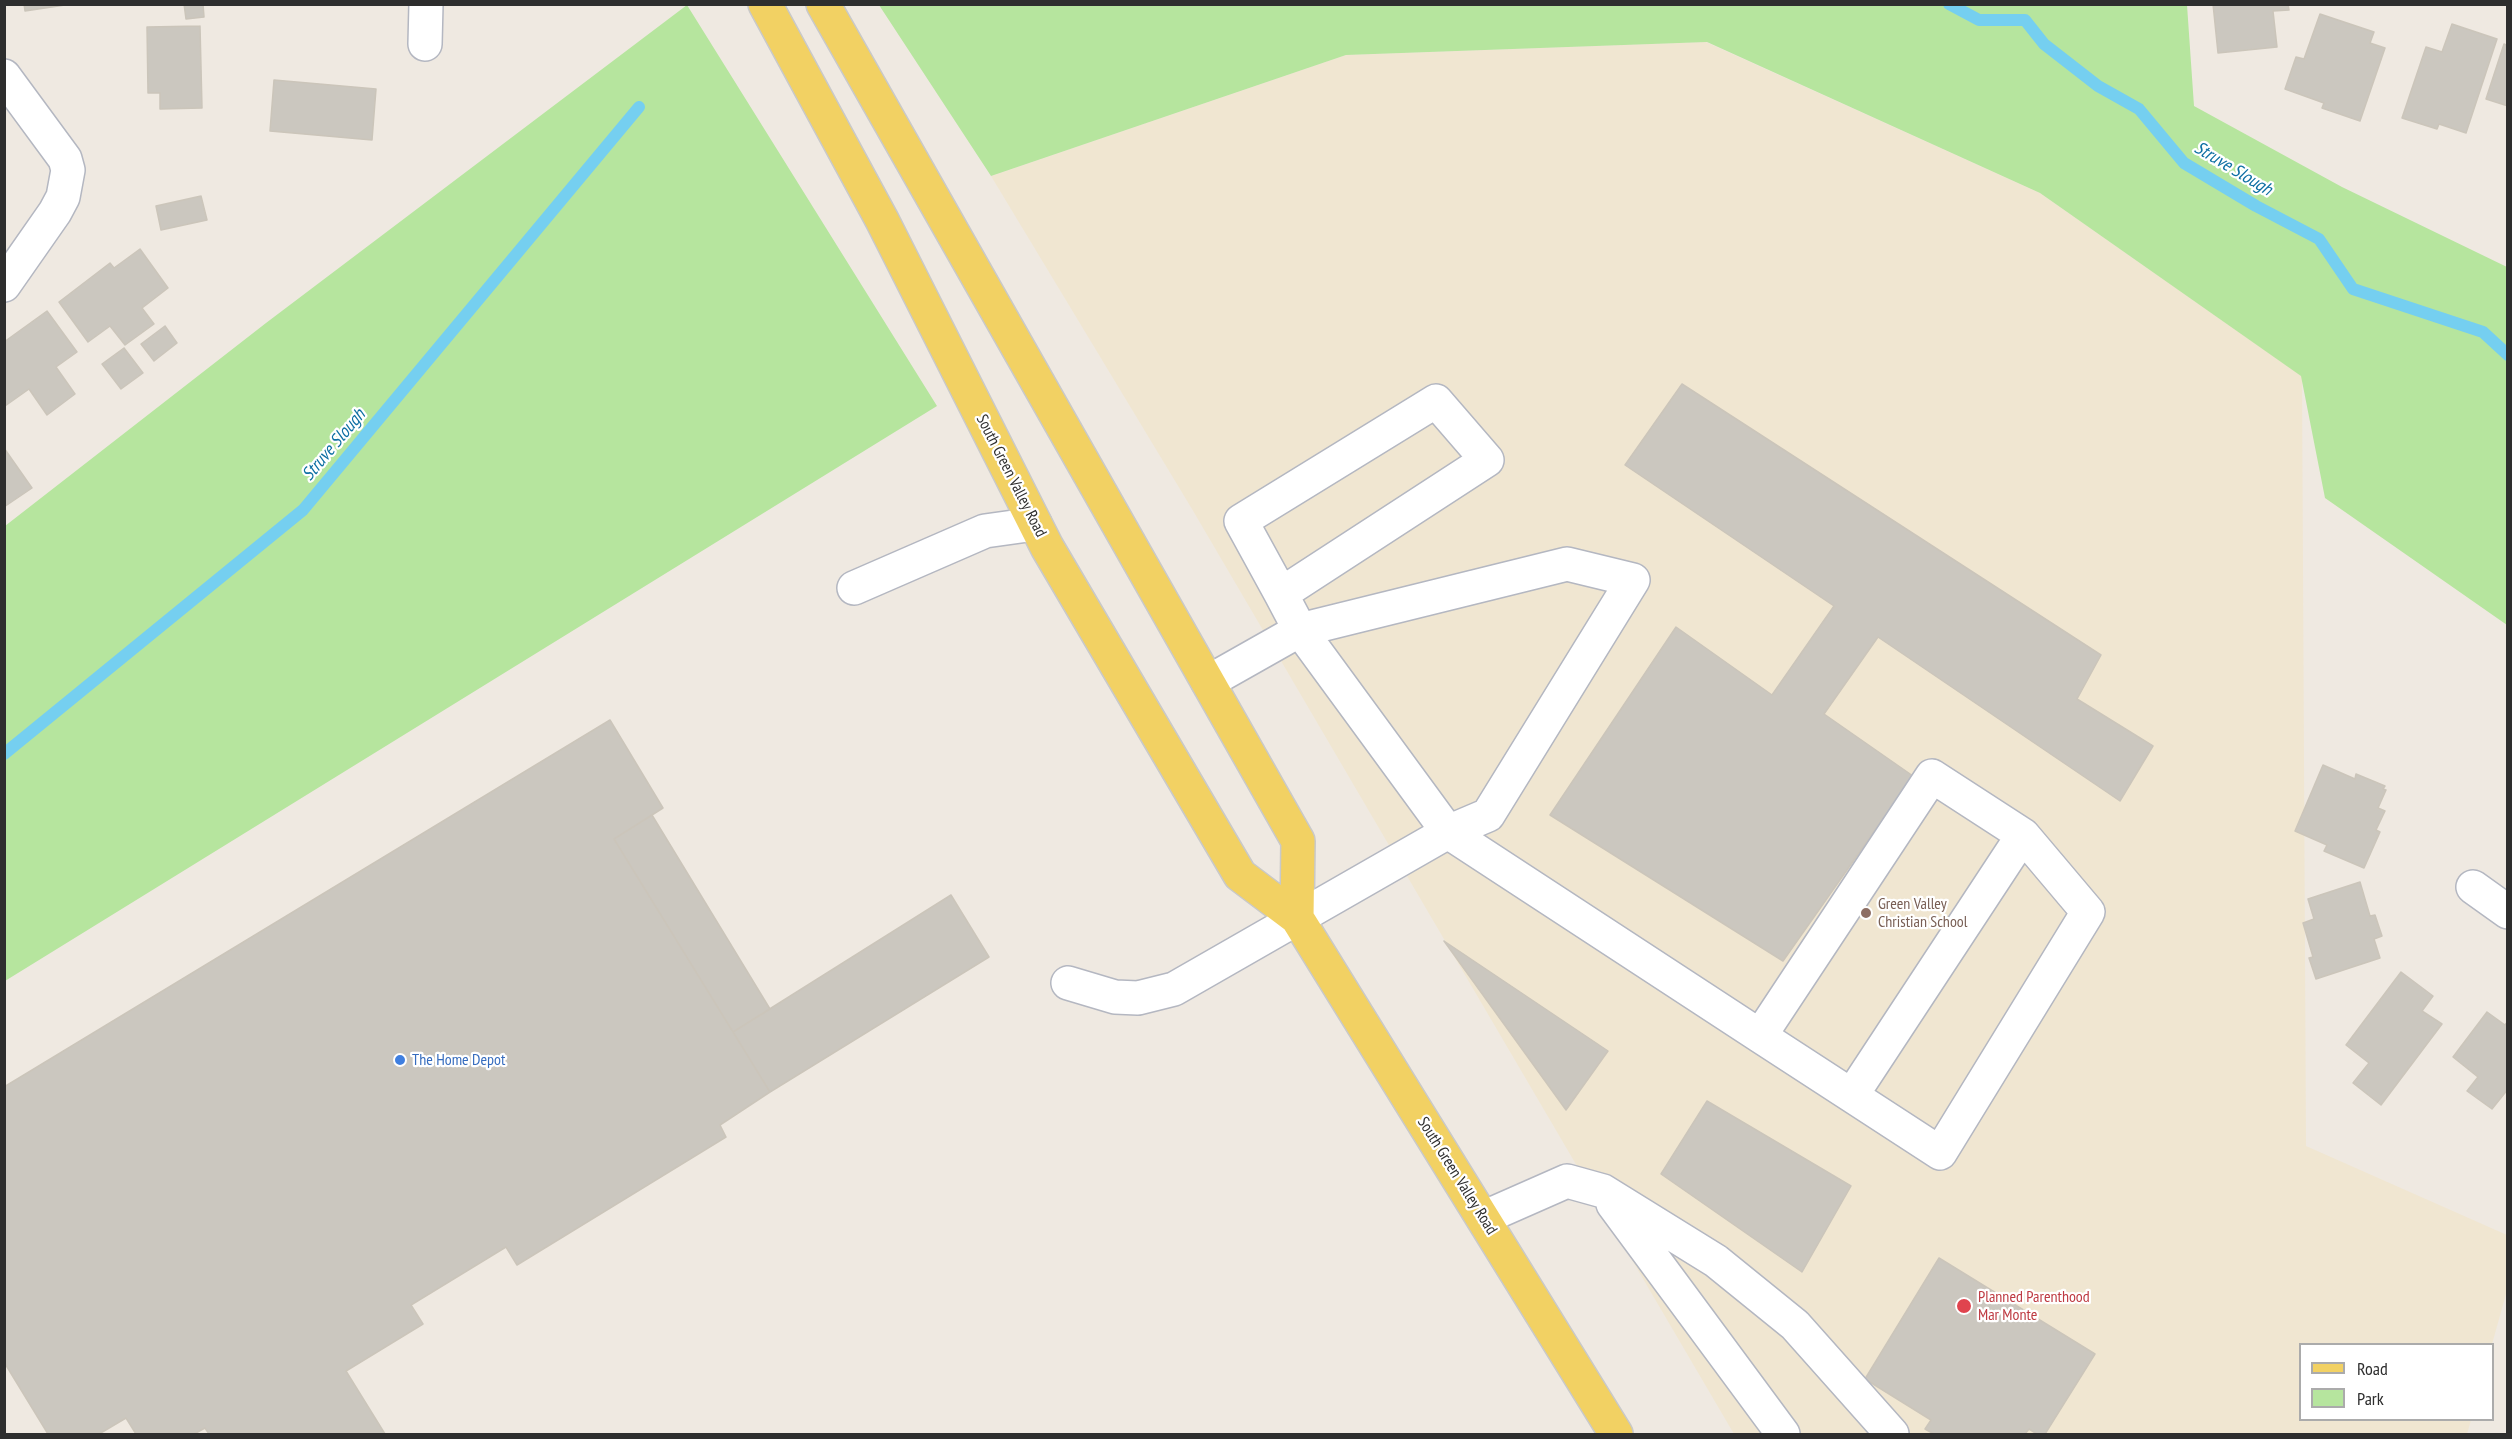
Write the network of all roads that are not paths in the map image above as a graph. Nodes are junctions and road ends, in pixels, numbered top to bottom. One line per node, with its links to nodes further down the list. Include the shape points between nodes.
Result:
1 (426, 4): 4 (street)
2 (765, 4): 7 (main road, South Green Valley Road, via 882,220)
3 (823, 4): 11 (main road)
4 (425, 44)
5 (4, 76): 6 (street, via 65,159 68,170 63,197)
6 (4, 285)
7 (1035, 524): 8 (street, via 985,531); 16 (main road, South Green Valley Road, via 1240,875)
8 (854, 588)
9 (1281, 594): 9 (street, via 1242,521 1436,401 1487,460); 10 (street)
10 (1300, 630): 11 (street); 12 (street); 12 (street, via 1568,564 1634,580 1488,814)
11 (1208, 682): 16 (main road, via 1298,841)
12 (1448, 832): 16 (street); 18 (street)
13 (2023, 835): 18 (street, via 1932,776); 19 (street); 19 (street, via 2088,912 1940,1153)
14 (2473, 887): 15 (street)
15 (2508, 912)
16 (1297, 918): 17 (street, via 1194,980 1158,994 1115,997); 21 (main road, South Green Valley Road)
17 (1068, 983)
18 (1760, 1036): 19 (street)
19 (1852, 1095)
20 (1603, 1191): 21 (street, via 1567,1181); 23 (street); 24 (street, via 1716,1262 1795,1325)
21 (1483, 1218): 22 (main road, South Green Valley Road)
22 (1617, 1434)
23 (1783, 1434)
24 (1892, 1434)

